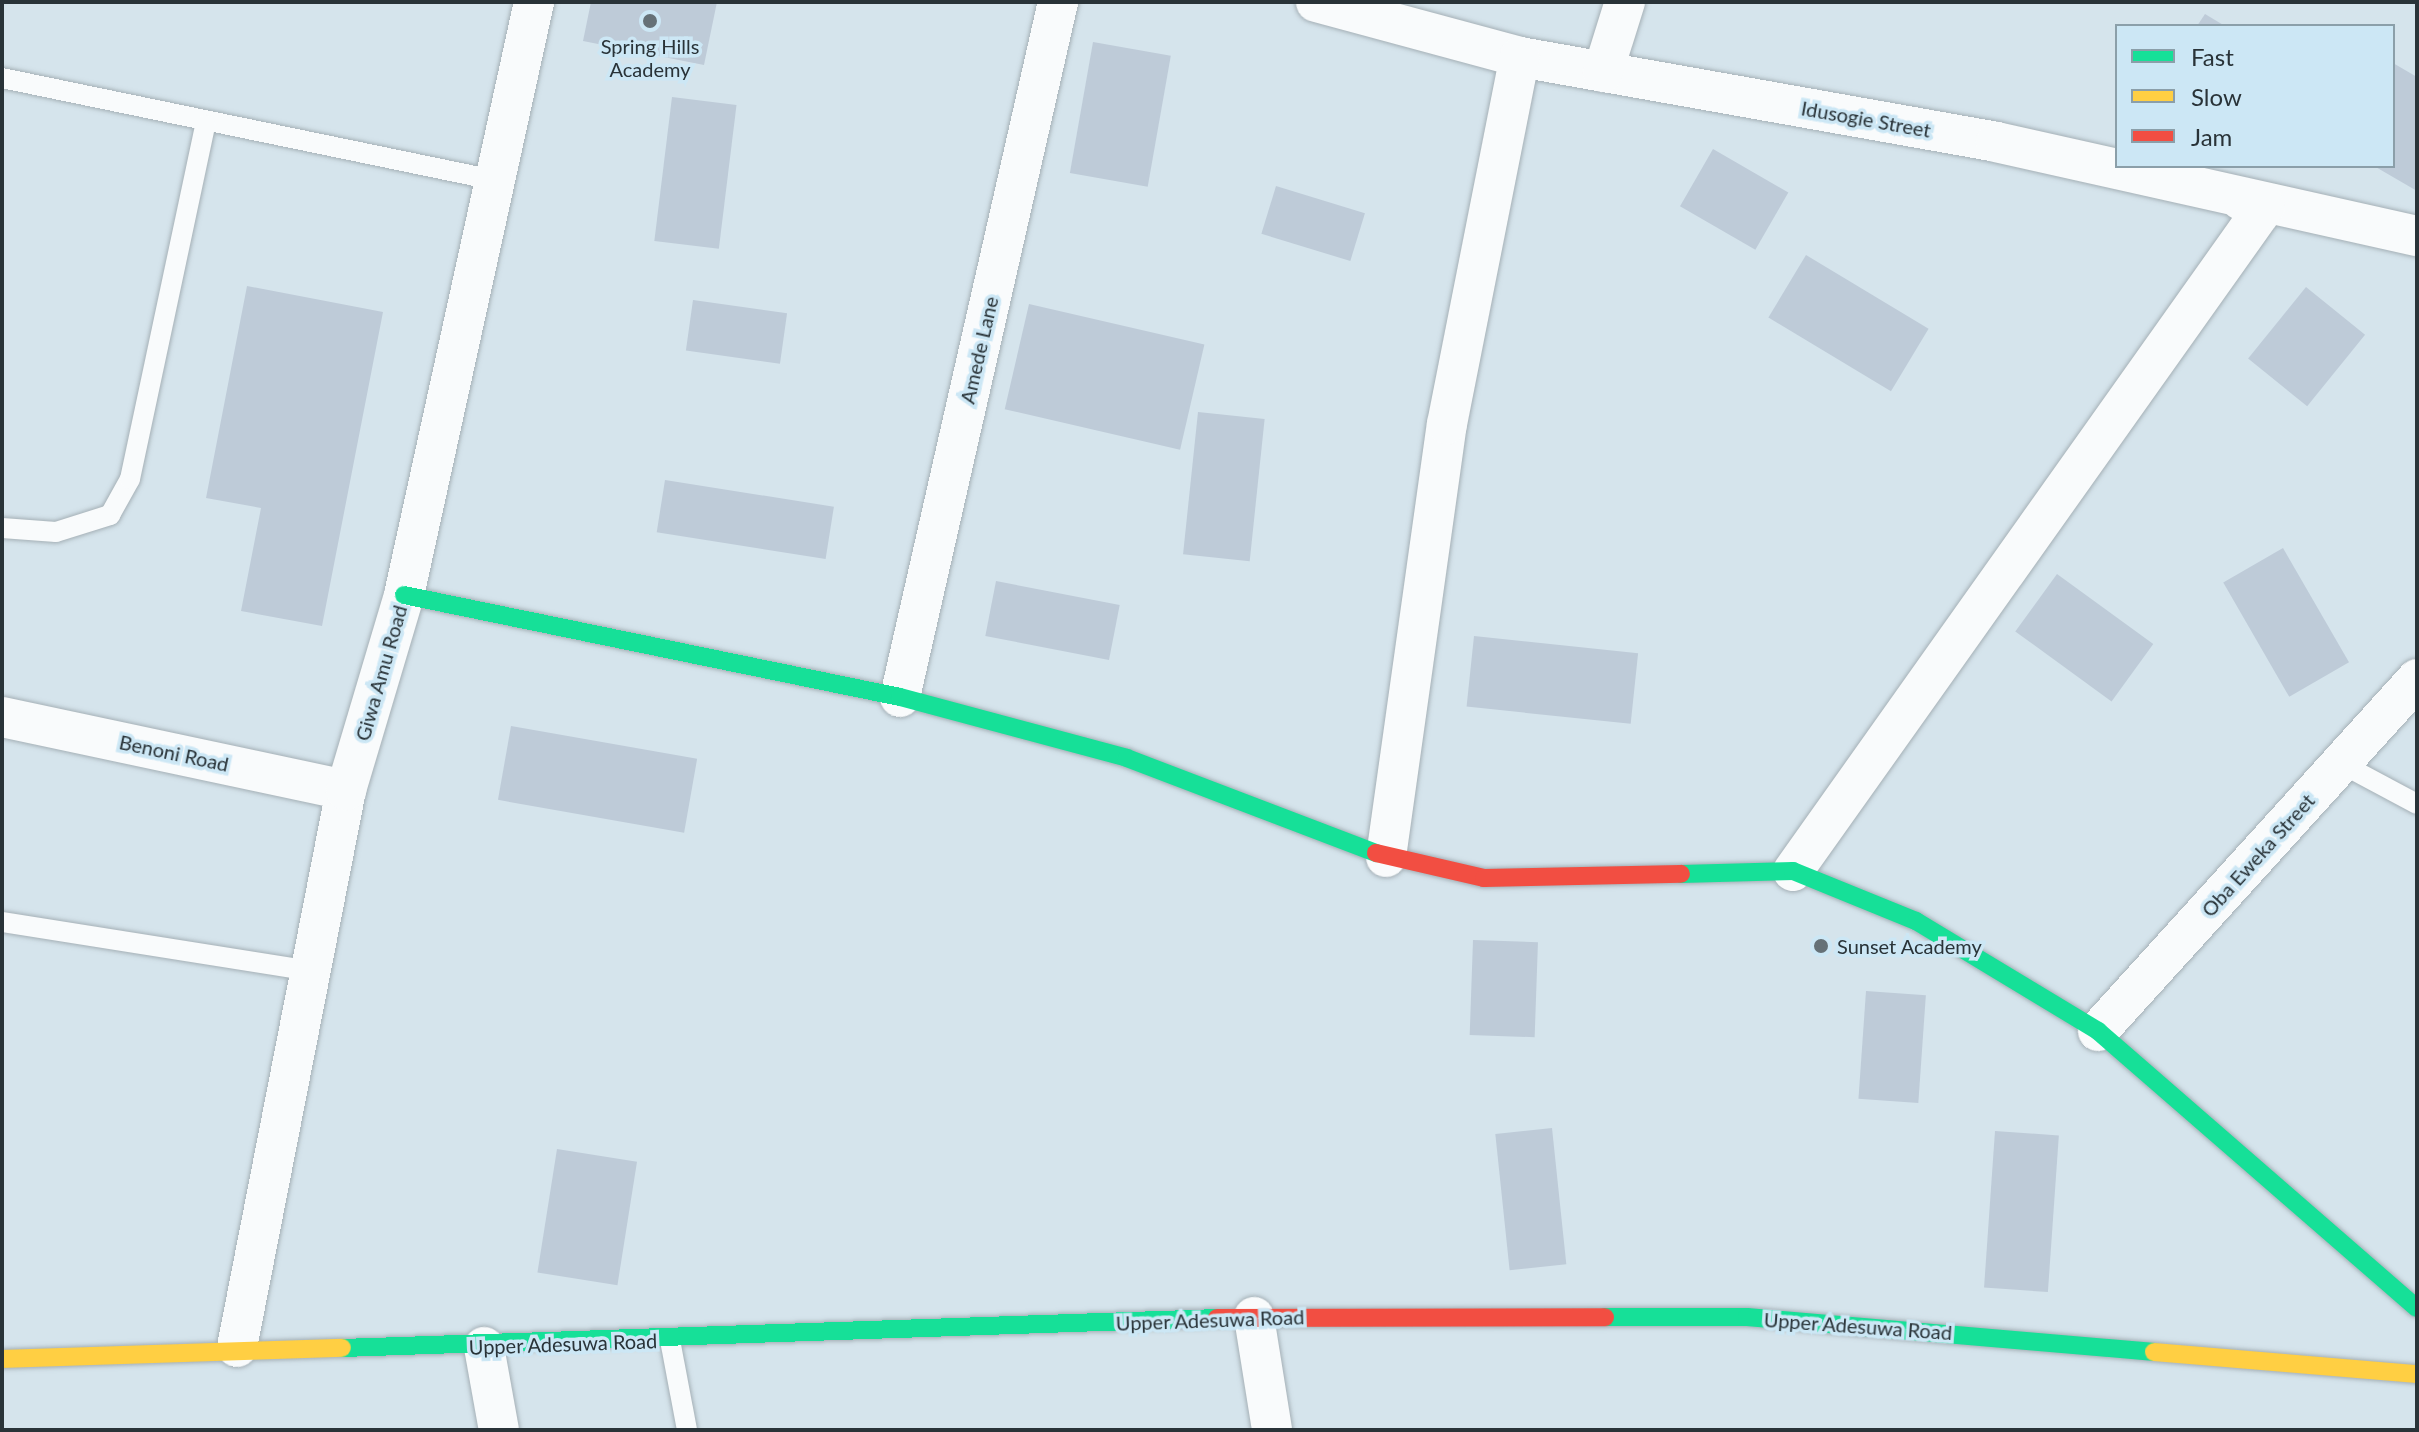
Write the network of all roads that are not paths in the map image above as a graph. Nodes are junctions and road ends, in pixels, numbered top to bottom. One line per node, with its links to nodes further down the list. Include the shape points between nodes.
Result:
1 (534, 2): 9 (street, Giwa Amu Road)
2 (1058, 2): 15 (street, Amede Lane)
3 (1316, 2): 5 (street, Idusogie Street)
4 (1625, 2): 6 (street)
5 (1520, 57): 6 (street, Idusogie Street); 20 (street, via 1447,424)
6 (1603, 72): 10 (street, Idusogie Street, via 1996,142)
7 (2, 78): 8 (lane)
8 (205, 125): 9 (lane); 12 (lane, via 130,479 110,515 56,532)
9 (499, 181): 13 (street, Giwa Amu Road)
10 (2235, 199): 11 (street, Idusogie Street); 21 (street, via 2265,206)
11 (2417, 236)
12 (2, 528)
13 (404, 595): 15 (street); 18 (street, Giwa Amu Road)
14 (2417, 679): 17 (street, Oba Eweka Street)
15 (900, 697): 20 (street, via 1127,758)
16 (2, 717): 18 (street, Benoni Road)
17 (2342, 764): 19 (lane); 24 (street, Oba Eweka Street)
18 (346, 790): 23 (street, Giwa Amu Road)
19 (2417, 804)
20 (1386, 857): 21 (street, via 1484,878)
21 (1793, 871): 24 (street, via 1916,921)
22 (2, 922): 23 (lane)
23 (310, 971): 28 (street, Giwa Amu Road)
24 (2098, 1031): 25 (street)
25 (2417, 1308)
26 (1254, 1317): 27 (street, Upper Adesuwa Road); 31 (street, Upper Adesuwa Road, via 1747,1317); 34 (street)
27 (670, 1340): 29 (street, Upper Adesuwa Road); 33 (lane)
28 (237, 1347): 29 (street, Upper Adesuwa Road); 30 (street, Upper Adesuwa Road)
29 (484, 1347): 32 (street)
30 (2, 1359)
31 (2417, 1374)
32 (499, 1430)
33 (687, 1430)
34 (1272, 1430)

